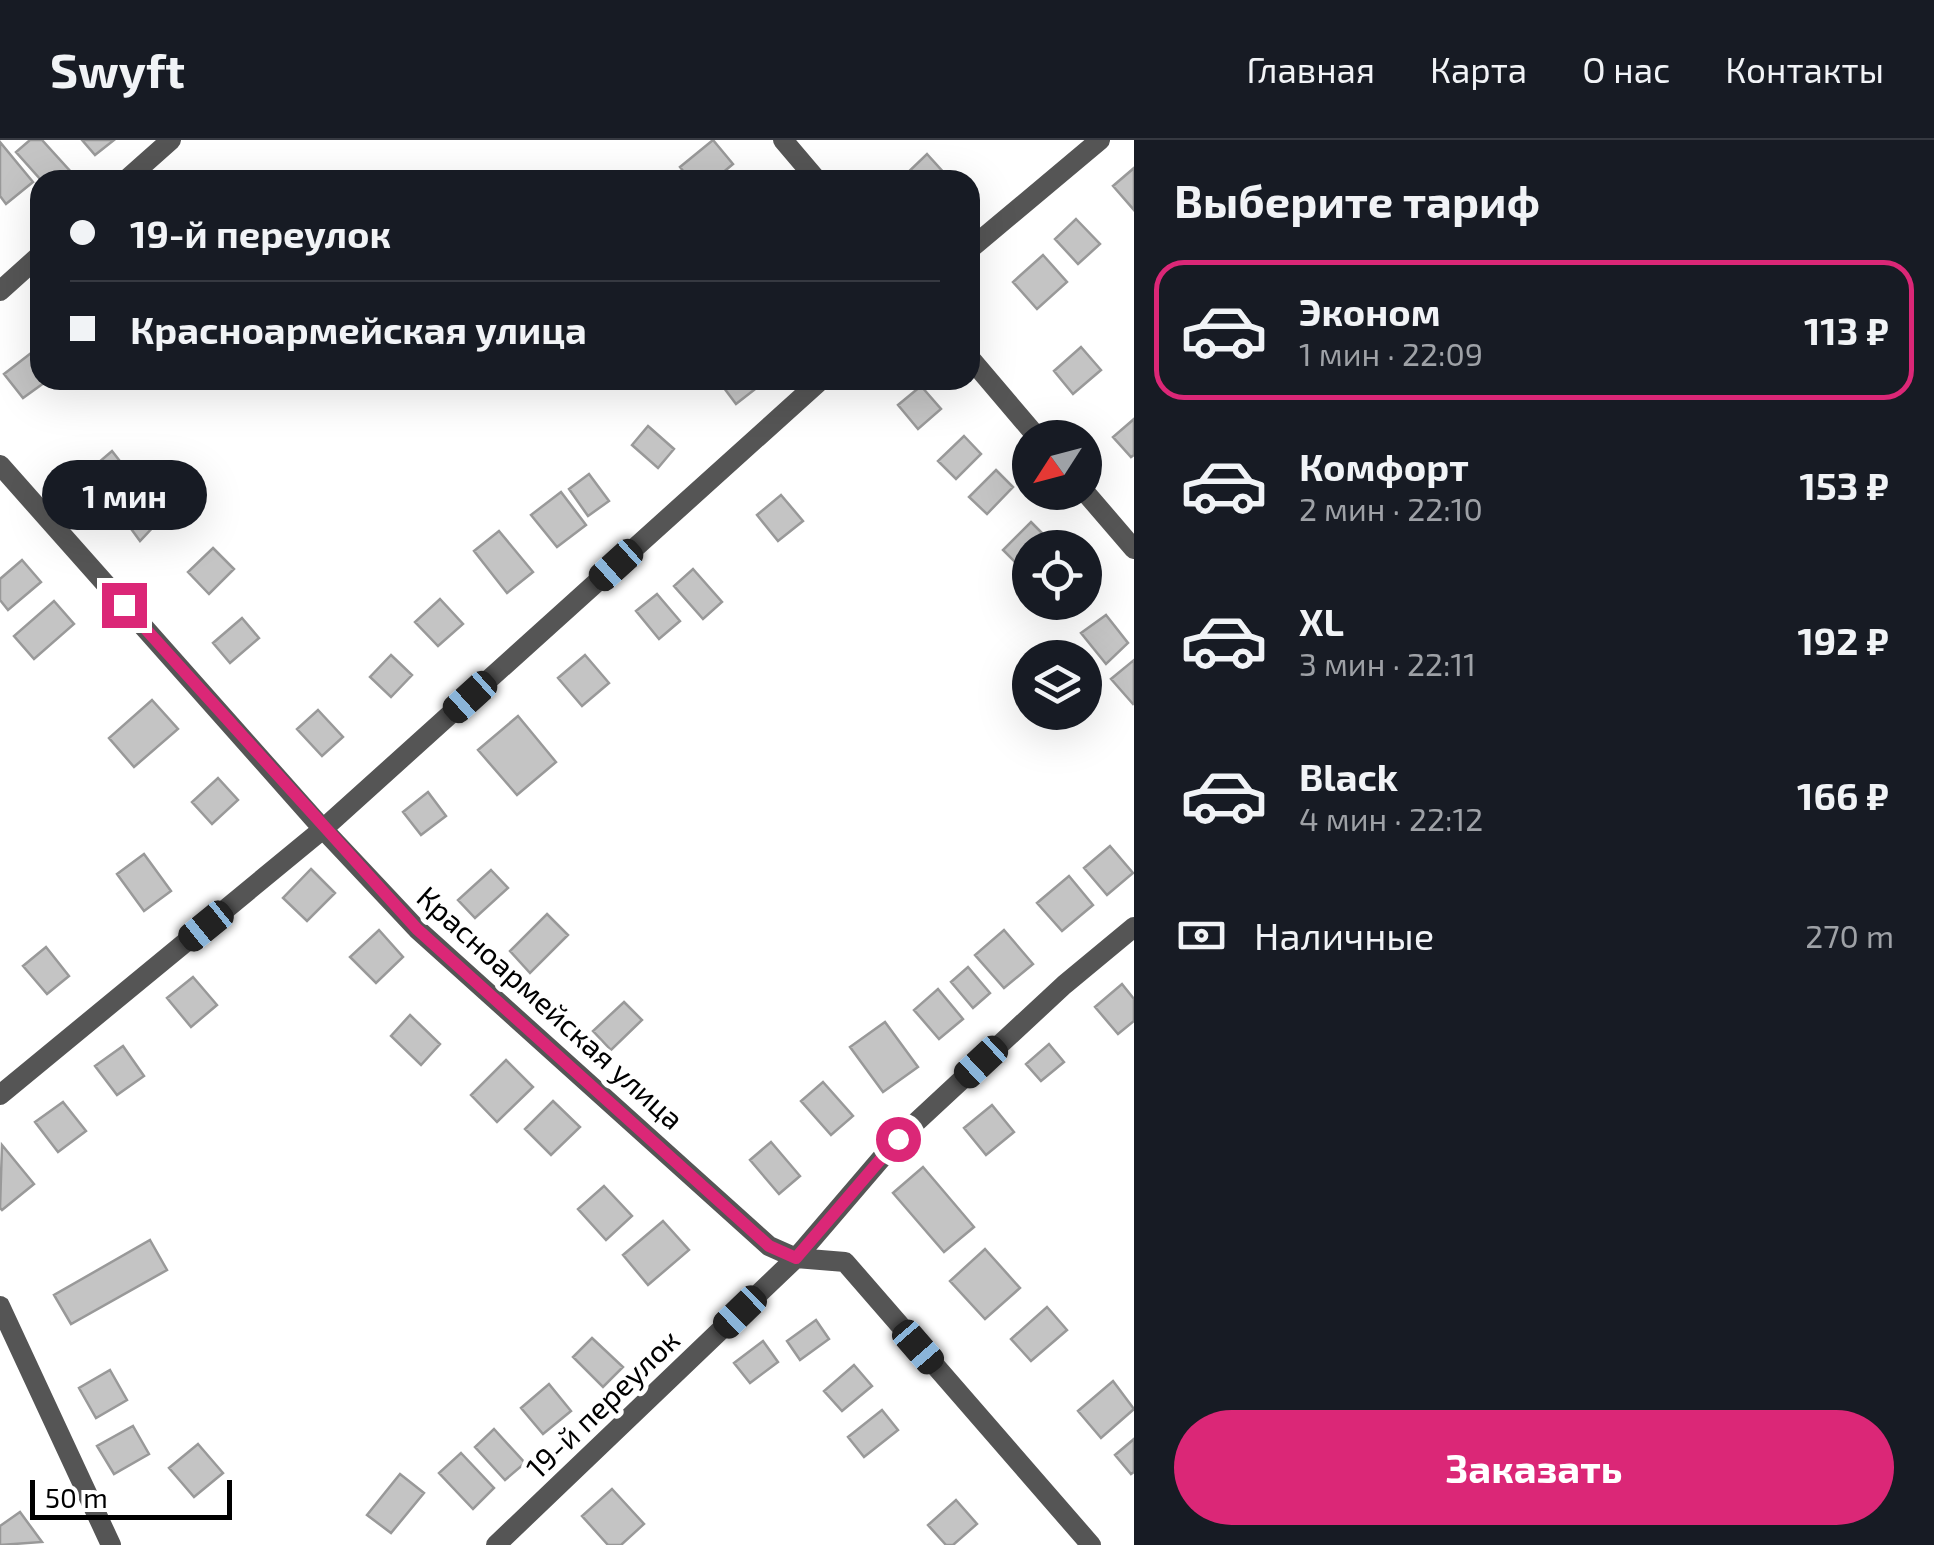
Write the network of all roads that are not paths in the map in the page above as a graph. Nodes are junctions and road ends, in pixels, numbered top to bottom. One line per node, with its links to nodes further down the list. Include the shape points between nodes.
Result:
1 (172, 140): 4 (street)
2 (783, 140): 5 (street)
3 (1100, 140): 6 (street)
4 (138, 170)
5 (808, 170)
6 (980, 241)
7 (30, 264): 8 (street)
8 (0, 290)
9 (980, 370): 11 (street)
10 (810, 390): 15 (street)
11 (1023, 420)
12 (0, 466): 15 (street, Красноармейская улица)
13 (1100, 510): 14 (street)
14 (1134, 549)
15 (323, 828): 17 (street); 18 (street, Красноармейская улица, via 417,929 739,1222)
16 (1134, 927): 18 (street, 19-й переулок, via 898,1139)
17 (0, 1095)
18 (796, 1258): 21 (street, 19-й переулок); 22 (street, Красноармейская улица, via 845,1262)
19 (0, 1306): 20 (street)
20 (110, 1545)
21 (496, 1545)
22 (1090, 1545)

